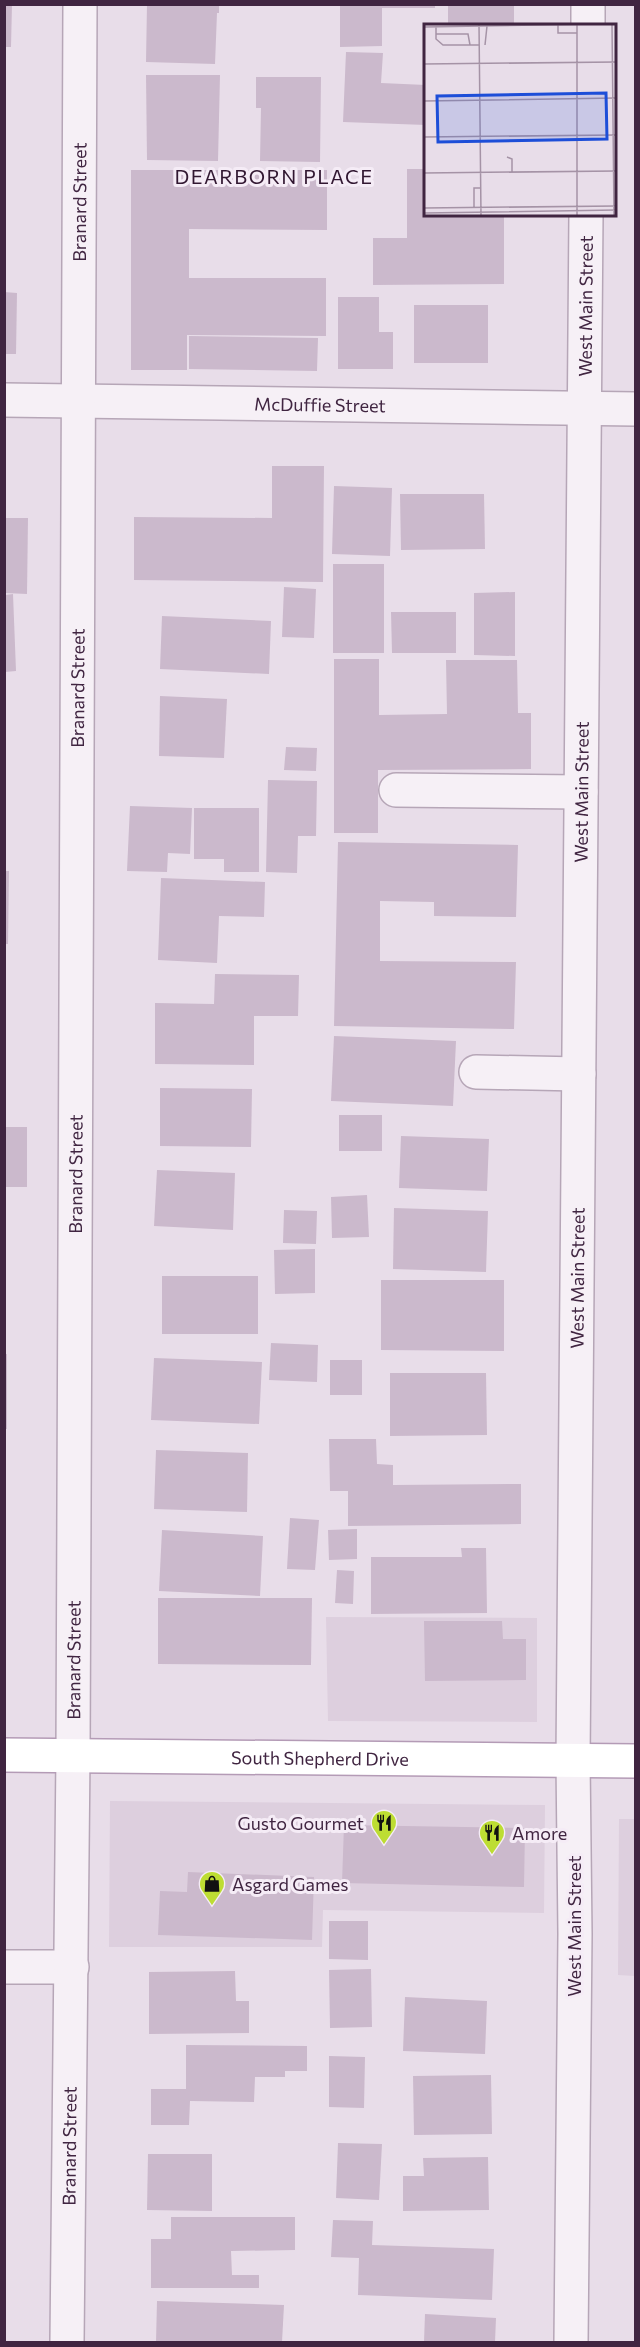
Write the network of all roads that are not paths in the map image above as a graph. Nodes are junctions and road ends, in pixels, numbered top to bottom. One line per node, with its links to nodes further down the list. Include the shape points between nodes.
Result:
1 (80, 4): 6 (street, Branard Street)
2 (588, 4): 3 (street)
3 (588, 24)
4 (586, 216): 7 (street, West Main Street)
5 (4, 400): 6 (street, McDuffie Street)
6 (79, 400): 7 (street, McDuffie Street); 14 (street, Branard Street)
7 (584, 408): 8 (street, McDuffie Street); 10 (street, West Main Street)
8 (636, 409)
9 (396, 790): 10 (street)
10 (581, 792): 12 (street, West Main Street)
11 (476, 1072): 12 (street)
12 (579, 1074): 15 (street, West Main Street)
13 (4, 1755): 14 (main road, South Shepherd Drive)
14 (73, 1755): 15 (main road, South Shepherd Drive); 18 (street, Branard Street)
15 (573, 1761): 16 (main road, South Shepherd Drive); 20 (street, West Main Street)
16 (636, 1761)
17 (4, 1967): 18 (street)
18 (72, 1967): 19 (street, Branard Street)
19 (67, 2343)
20 (571, 2343)

